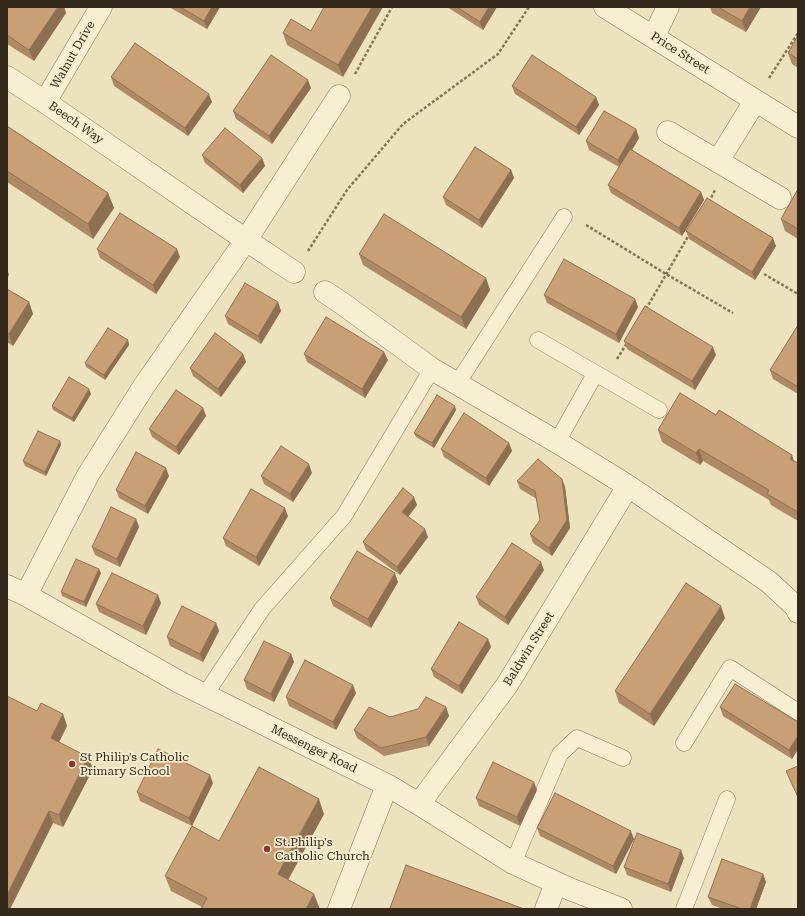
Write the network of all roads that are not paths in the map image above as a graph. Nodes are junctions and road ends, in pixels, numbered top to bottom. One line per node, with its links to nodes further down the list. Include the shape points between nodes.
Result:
1 (101, 7): 8 (street, Walnut Drive)
2 (605, 7): 4 (street, Price Street)
3 (668, 7): 4 (street)
4 (654, 36): 7 (street, Price Street)
5 (7, 77): 8 (street, Beech Way)
6 (340, 96): 14 (street)
7 (755, 101): 9 (street, Price Street); 11 (street)
8 (45, 102): 14 (street, Beech Way)
9 (798, 127)
10 (668, 132): 11 (street)
11 (723, 164): 12 (street)
12 (780, 198)
13 (564, 218): 20 (lane)
14 (246, 240): 15 (street, Beech Way); 25 (street, via 144,386 88,475)
15 (294, 272)
16 (325, 292): 18 (street)
17 (538, 340): 19 (lane)
18 (432, 369): 20 (street); 27 (lane, via 344,516 262,608)
19 (600, 377): 21 (lane); 22 (lane)
20 (461, 386): 22 (street)
21 (658, 410)
22 (557, 442): 23 (street)
23 (628, 486): 26 (street, via 769,582); 33 (street, Baldwin Street, via 507,685)
24 (7, 586): 25 (street, Messenger Road)
25 (26, 595): 27 (street, Messenger Road)
26 (797, 607)
27 (205, 695): 31 (street, Messenger Road)
28 (798, 712): 29 (lane, via 730,668)
29 (684, 743)
30 (623, 758): 34 (lane, via 577,738 560,754)
31 (387, 785): 33 (street, Messenger Road); 36 (street)
32 (727, 799): 39 (lane)
33 (419, 804): 34 (street, Messenger Road)
34 (513, 863): 35 (street, Messenger Road)
35 (556, 883): 37 (street); 38 (street, Messenger Road)
36 (339, 909)
37 (546, 909)
38 (621, 909)
39 (684, 909)

